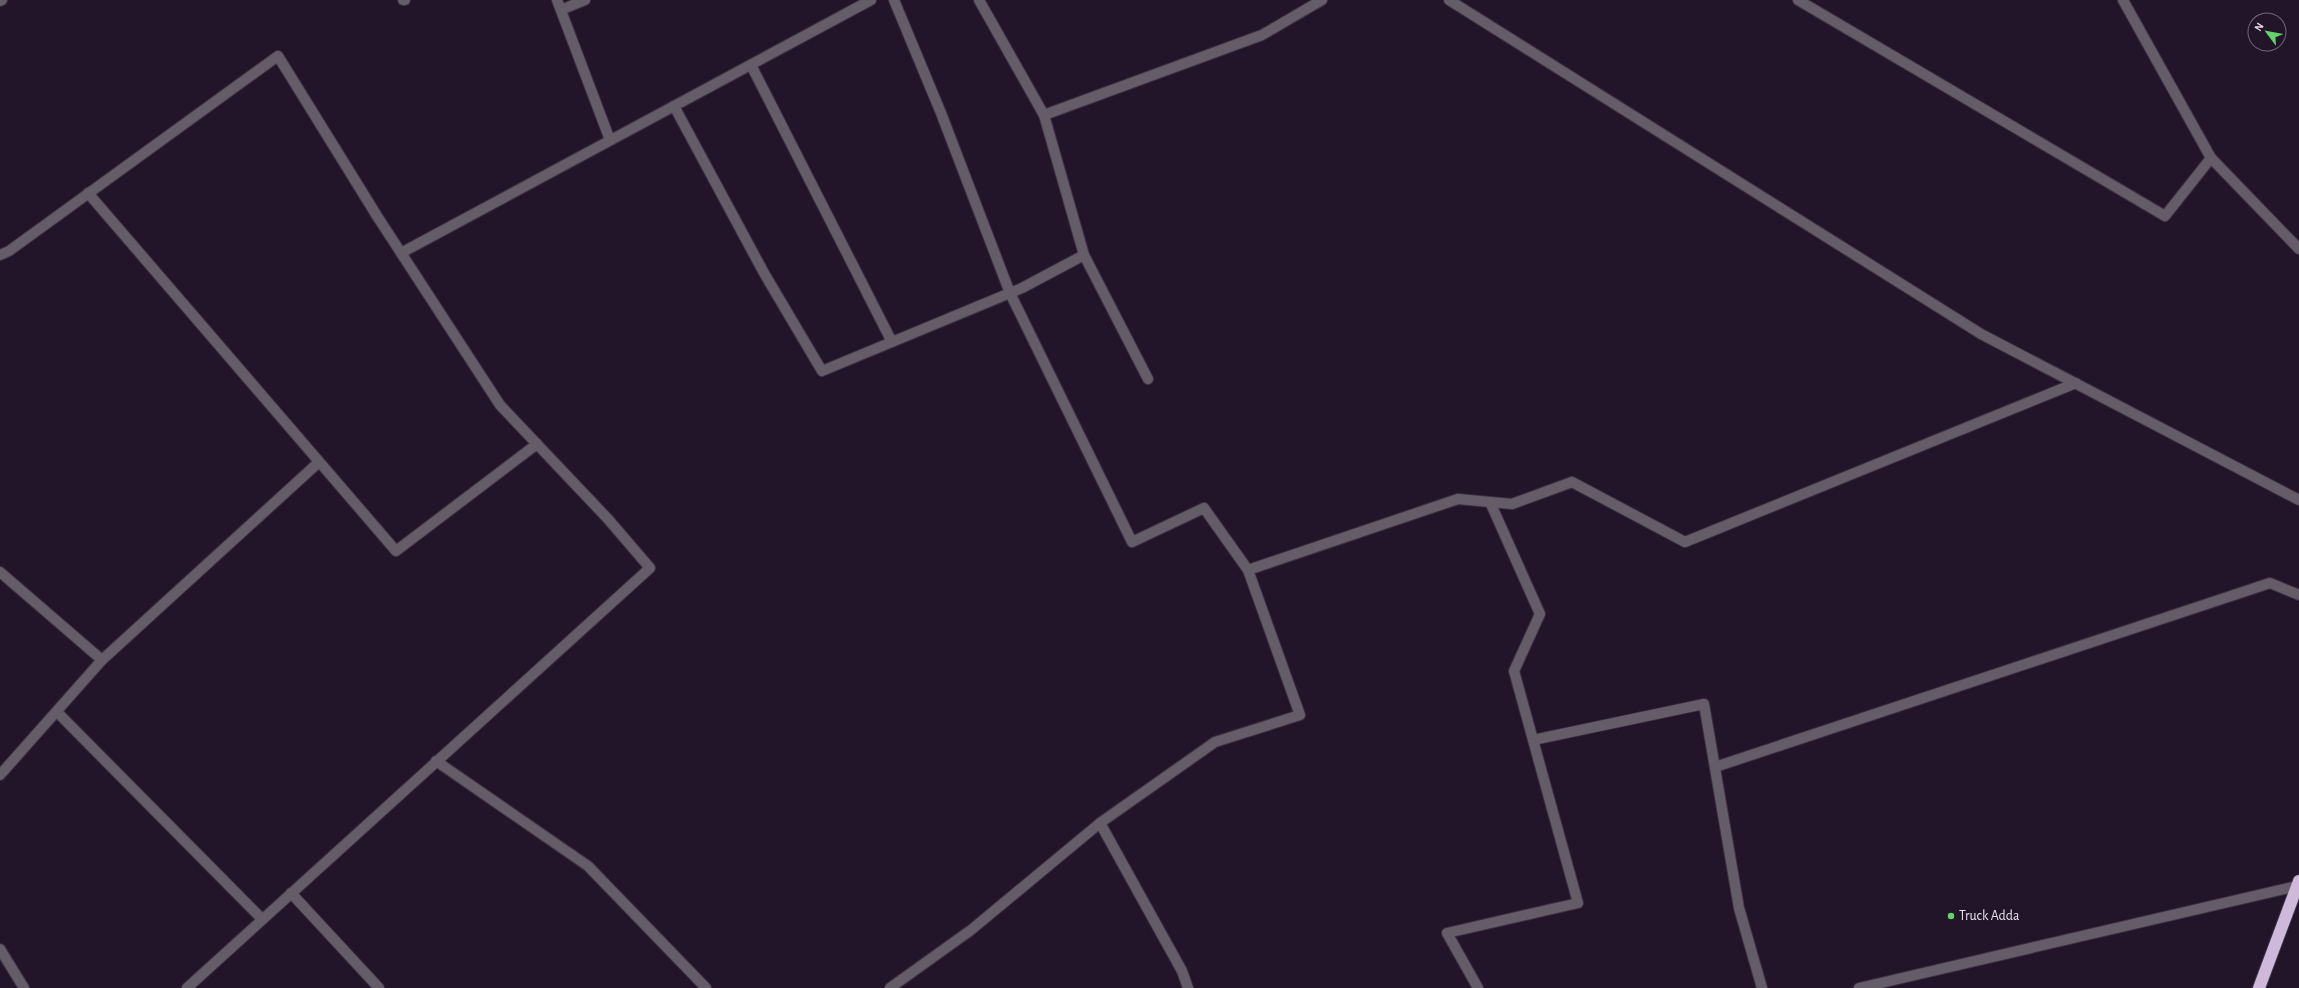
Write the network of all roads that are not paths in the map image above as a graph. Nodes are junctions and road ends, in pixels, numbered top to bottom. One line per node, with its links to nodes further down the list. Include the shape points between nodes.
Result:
1 (557, 0): 10 (street)
2 (585, 0): 10 (street)
3 (871, 0): 11 (street)
4 (894, 0): 21 (street, via 941,113)
5 (979, 0): 13 (street)
6 (1322, 0): 13 (street, via 1262,35)
7 (1449, 0): 24 (street, via 1981,334)
8 (1798, 0): 15 (street, via 2165,216)
9 (2123, 0): 15 (street)
10 (561, 10): 14 (street)
11 (751, 65): 12 (street); 22 (street)
12 (674, 106): 14 (street); 22 (street, via 764,272 822,371)
13 (1044, 115): 20 (street)
14 (610, 140): 18 (street)
15 (2211, 158): 17 (street)
16 (88, 194): 18 (street, via 278,56); 19 (street, via 10,251); 26 (street)
17 (2299, 249)
18 (401, 253): 25 (street, via 500,405)
19 (0, 255)
20 (1084, 255): 21 (street); 23 (street)
21 (1010, 294): 22 (street); 29 (street, via 1132,542 1204,508)
22 (892, 342)
23 (1148, 379)
24 (2076, 384): 27 (street); 28 (street, via 1685,542 1572,482 1512,504)
25 (537, 444): 26 (street, via 396,551); 35 (street, via 650,568)
26 (319, 462): 32 (street)
27 (2299, 500)
28 (1490, 502): 29 (street, via 1458,499); 34 (street, via 1540,614 1514,671)
29 (1248, 570): 38 (street, via 1300,715 1215,742)
30 (0, 572): 32 (street)
31 (2299, 595): 36 (street, via 2270,583)
32 (102, 660): 33 (street)
33 (57, 712): 37 (street); 41 (street)
34 (1533, 740): 36 (street, via 1704,704); 49 (street, via 1578,903 1446,933)
35 (436, 761): 40 (street); 46 (street, via 588,866)
36 (1715, 767): 50 (street, via 1739,908)
37 (0, 775)
38 (1100, 823): 47 (street, via 971,930); 48 (street, via 1182,971)
39 (2298, 884): 51 (street); 52 (highway)
40 (291, 893): 41 (street); 45 (street)
41 (262, 919): 44 (street)
42 (0, 949): 43 (street)
43 (24, 988)
44 (187, 988)
45 (379, 988)
46 (706, 988)
47 (890, 988)
48 (1188, 988)
49 (1478, 988)
50 (1762, 988)
51 (1859, 988)
52 (2259, 988)

